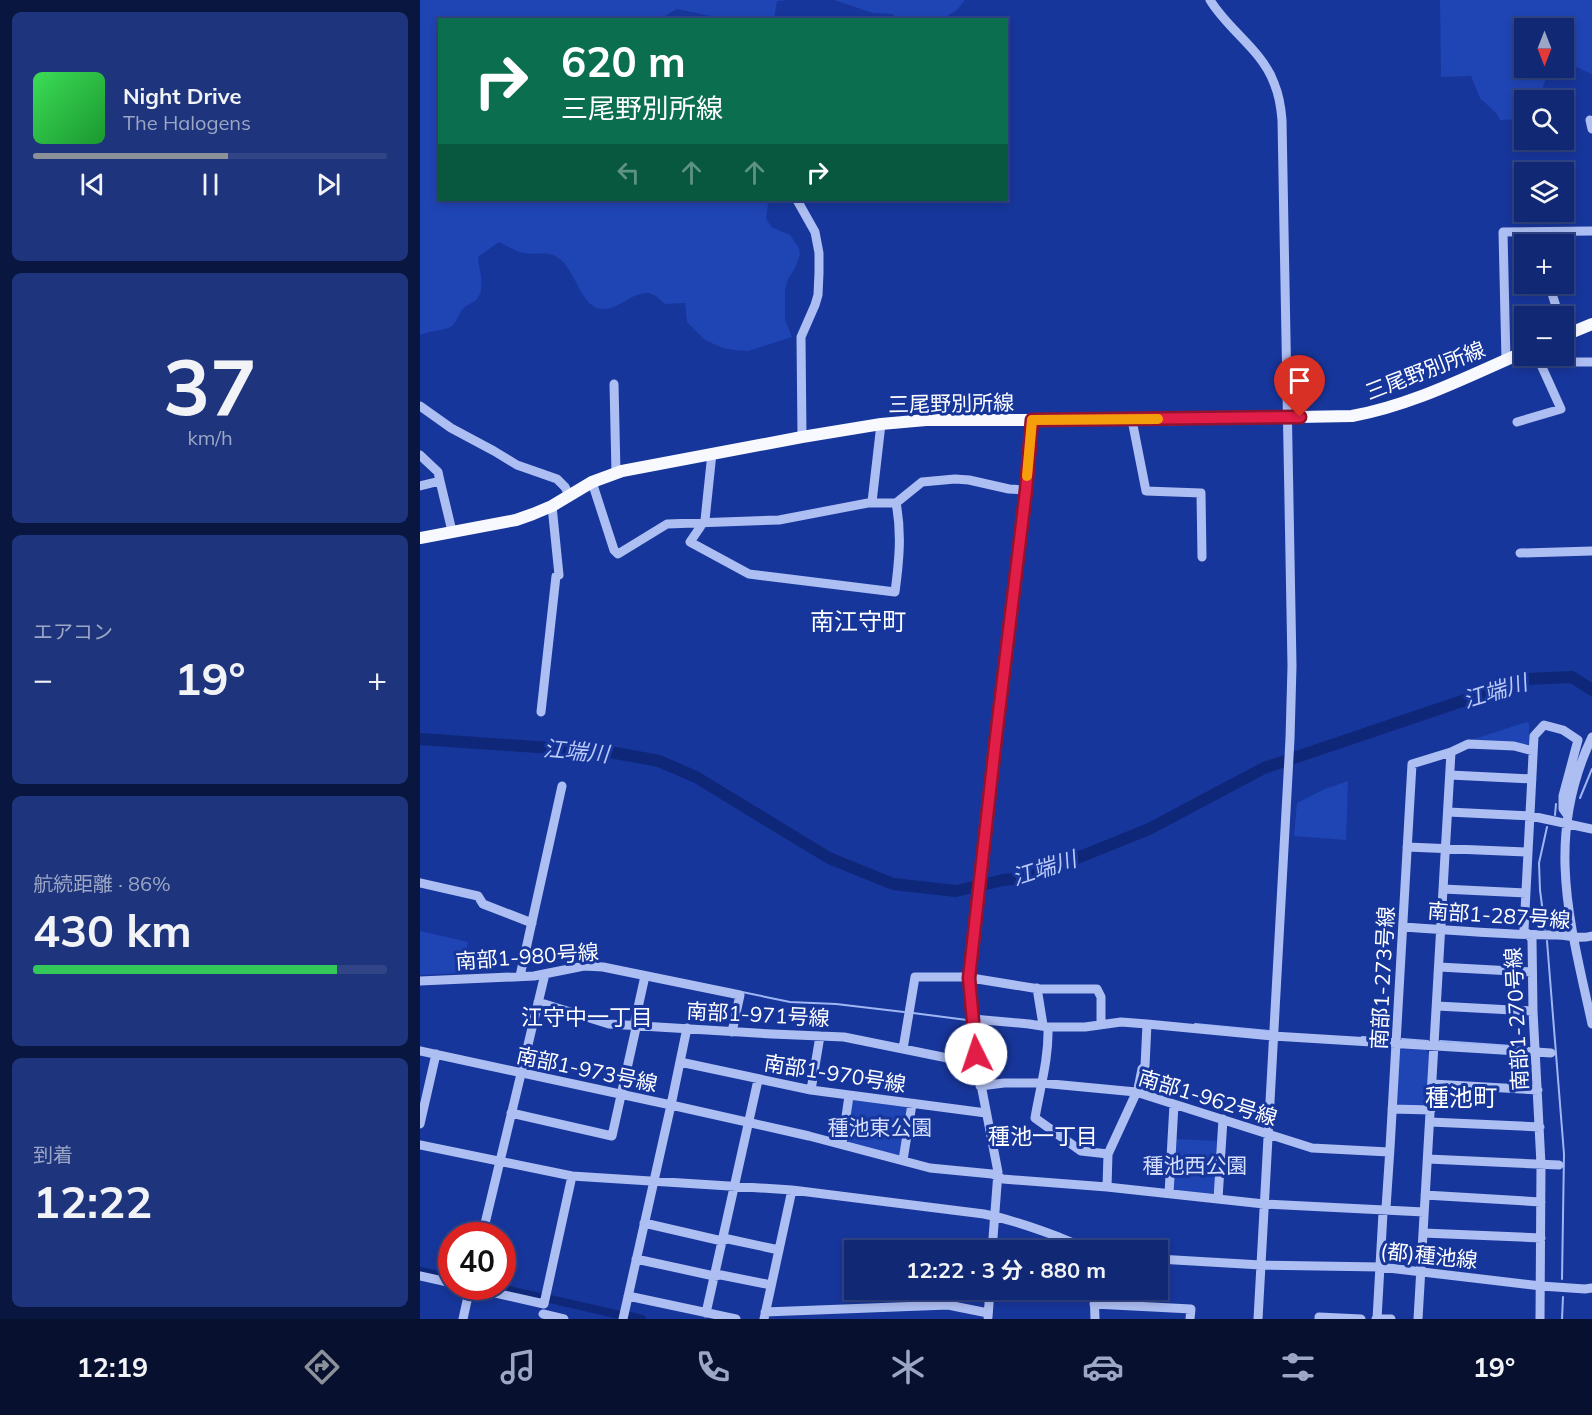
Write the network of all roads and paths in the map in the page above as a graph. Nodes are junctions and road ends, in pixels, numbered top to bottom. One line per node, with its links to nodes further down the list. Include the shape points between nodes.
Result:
1 (1210, 0): 14 (street, via 1265,65 1280,100)
2 (797, 201): 19 (street, via 815,232 819,253 818,295 801,337)
3 (1592, 231): 4 (street)
4 (1531, 232): 8 (street, via 1503,232)
5 (1592, 324): 6 (main road)
6 (1574, 332)
7 (1514, 356): 8 (main road, 三尾野別所線)
8 (1506, 360): 14 (main road, 三尾野別所線, via 1386,409 1352,416)
9 (1574, 362): 10 (street)
10 (1592, 362)
11 (1542, 366): 17 (street, via 1561,409)
12 (614, 384): 22 (street)
13 (420, 406): 27 (street, via 517,465 557,479)
14 (1288, 417): 16 (main road, 三尾野別所線); 80 (street, via 1292,666 1285,920)
15 (1032, 420): 16 (main road, 三尾野別所線); 18 (main road, 三尾野別所線); 26 (street)
16 (1132, 420): 36 (street, via 1146,491 1201,493)
17 (1517, 422)
18 (881, 423): 19 (main road, 三尾野別所線); 28 (street)
19 (802, 436): 20 (main road, 三尾野別所線)
20 (712, 453): 22 (main road, 三尾野別所線); 31 (street)
21 (420, 456): 23 (street, via 438,472)
22 (616, 472): 24 (main road, 三尾野別所線)
23 (440, 481): 25 (street); 32 (street)
24 (592, 482): 27 (main road, 三尾野別所線); 31 (street, via 618,554 667,524)
25 (420, 486)
26 (1026, 490): 29 (street, via 969,480 922,482); 65 (street)
27 (570, 495): 30 (main road, 三尾野別所線)
28 (872, 502): 29 (street); 31 (street, via 779,520)
29 (896, 502): 31 (street, via 900,547 895,592 749,574 690,542)
30 (552, 506): 32 (main road, 三尾野別所線, via 516,520); 37 (street, via 559,575)
31 (704, 522)
32 (452, 531): 33 (main road, 三尾野別所線)
33 (420, 538)
34 (1592, 551): 35 (street)
35 (1520, 553)
36 (1202, 557)
37 (541, 712)
38 (1592, 737): 46 (street, via 1575,780)
39 (1533, 751): 40 (street, 南部1-273号線, via 1468,744); 42 (street, 南部1-270号線); 46 (street, 南部1-270号線, via 1534,736 1544,725 1563,730 1578,740 1563,796)
40 (1450, 752): 41 (street); 48 (street, 南部1-273号線, via 1412,764)
41 (1450, 775): 42 (street); 44 (street)
42 (1532, 778): 45 (street, 南部1-270号線)
43 (562, 786): 54 (street)
44 (1448, 812): 45 (street); 49 (street)
45 (1531, 816): 46 (street); 50 (street, 南部1-270号線)
46 (1567, 820): 47 (street); 59 (street, via 1564,880)
47 (1592, 830)
48 (1407, 847): 49 (street); 55 (street, 南部1-273号線)
49 (1446, 849): 50 (street); 52 (street)
50 (1528, 852): 53 (street, 南部1-270号線)
51 (420, 884): 54 (street, via 478,896 483,904)
52 (1443, 889): 53 (street); 56 (street)
53 (1526, 893): 57 (street, 南部1-270号線, via 1524,930)
54 (532, 923): 64 (street)
55 (1403, 927): 56 (street, 南部1-287号線); 81 (street, 南部1-273号線)
56 (1440, 929): 57 (street, 南部1-287号線); 60 (street)
57 (1528, 934): 59 (street, 南部1-287号線); 61 (street, 南部1-270号線, via 1532,939)
58 (1592, 936): 59 (street, 南部1-287号線)
59 (1572, 937): 75 (street)
60 (1439, 967): 61 (street); 69 (street)
61 (1532, 972): 70 (street, 南部1-270号線)
62 (545, 975): 63 (street, 南部1-980号線, via 584,966); 64 (street, 南部1-980号線); 68 (street)
63 (645, 975): 72 (street); 78 (street, 南部1-980号線, via 740,995)
64 (520, 976): 66 (street, 南部1-980号線)
65 (969, 978): 67 (street); 71 (street); 83 (street, via 915,977)
66 (420, 981)
67 (1037, 988): 73 (street, via 1097,989 1101,997); 76 (street)
68 (538, 1002): 72 (street, 南部1-971号線, via 609,1024); 90 (street)
69 (1437, 1006): 70 (street); 82 (street)
70 (1533, 1011): 85 (street, 南部1-270号線)
71 (973, 1019): 76 (street); 89 (street)
72 (636, 1024): 77 (street, 南部1-971号線); 98 (street)
73 (1101, 1024): 74 (street); 76 (street)
74 (1147, 1024): 80 (street); 97 (street, via 1145,1066)
75 (1592, 1024)
76 (1046, 1026): 92 (street, via 1048,1041)
77 (687, 1028): 78 (street, 南部1-971号線); 88 (street)
78 (732, 1032): 79 (street, 南部1-971号線)
79 (820, 1036): 83 (street, 南部1-971号線); 95 (street)
80 (1273, 1036): 81 (street); 112 (street)
81 (1396, 1044): 82 (street); 103 (street, 南部1-273号線)
82 (1434, 1046): 85 (street); 93 (street)
83 (903, 1049): 89 (street, 南部1-971号線)
84 (420, 1051): 87 (street, 南部1-973号線)
85 (1536, 1052): 86 (street); 96 (street, 南部1-270号線)
86 (1551, 1053)
87 (436, 1054): 90 (street, 南部1-973号線); 110 (street)
88 (680, 1062): 91 (street, 南部1-970号線); 102 (street)
89 (977, 1064): 94 (street)
90 (521, 1073): 98 (street, 南部1-973号線); 105 (street)
91 (758, 1080): 95 (street, 南部1-970号線); 109 (street)
92 (1041, 1083): 94 (street, 南部1-962号線); 97 (street, 南部1-962号線); 116 (street, via 1035,1118 1081,1151)
93 (1432, 1084): 96 (street); 104 (street)
94 (980, 1086): 106 (street)
95 (811, 1090): 99 (street, 南部1-970号線)
96 (1538, 1090): 111 (street, 南部1-270号線)
97 (1136, 1092): 101 (street, 南部1-962号線); 116 (street)
98 (622, 1095): 102 (street, 南部1-973号線); 105 (street, via 612,1136)
99 (849, 1096): 100 (street, 南部1-970号線); 114 (street)
100 (912, 1104): 106 (street, 南部1-970号線); 118 (street)
101 (1174, 1104): 107 (street, 南部1-962号線); 128 (street)
102 (670, 1106): 109 (street); 124 (street, 南部1-973号線)
103 (1392, 1109): 104 (street); 115 (street, 南部1-273号線)
104 (1431, 1110): 108 (street)
105 (511, 1113): 119 (street)
106 (986, 1113): 123 (street)
107 (1223, 1119): 112 (street, 南部1-962号線); 130 (street)
108 (1430, 1122): 111 (street); 117 (street)
109 (748, 1123): 114 (street); 125 (street)
110 (420, 1124)
111 (1540, 1127): 120 (street, 南部1-270号線)
112 (1268, 1134): 115 (street, 南部1-962号線, via 1312,1148); 132 (street)
113 (420, 1144): 119 (street)
114 (842, 1144): 118 (street)
115 (1389, 1152): 133 (street, 南部1-273号線)
116 (1108, 1154): 126 (street)
117 (1428, 1158): 120 (street); 129 (street)
118 (903, 1160): 123 (street, via 930,1168)
119 (499, 1162): 122 (street); 136 (street)
120 (1541, 1164): 121 (street); 131 (street, 南部1-270号線)
121 (1559, 1165)
122 (572, 1176): 124 (street); 160 (street)
123 (998, 1176): 126 (street); 135 (street)
124 (654, 1182): 125 (street); 137 (street, 南部1-973号線)
125 (734, 1187): 127 (street); 142 (street)
126 (1107, 1187): 128 (street)
127 (792, 1190): 135 (street); 143 (street)
128 (1169, 1194): 130 (street)
129 (1425, 1195): 131 (street); 134 (street)
130 (1218, 1199): 132 (street)
131 (1541, 1202): 139 (street, 南部1-270号線)
132 (1264, 1204): 133 (street); 146 (street)
133 (1386, 1210): 134 (street); 147 (street, 南部1-273号線)
134 (1424, 1212): 138 (street)
135 (995, 1216): 140 (street); 141 (street)
136 (485, 1222)
137 (644, 1223): 142 (street); 144 (street, 南部1-973号線)
138 (1423, 1233): 139 (street); 148 (street)
139 (1541, 1238): 153 (street, 南部1-270号線)
140 (993, 1240)
141 (1065, 1240)
142 (722, 1241): 143 (street); 150 (street)
143 (779, 1250): 152 (street)
144 (636, 1259): 150 (street); 155 (street, 南部1-973号線)
145 (1168, 1259): 146 (street, (都)種池線)
146 (1261, 1265): 147 (street, (都)種池線); 174 (street)
147 (1380, 1268): 148 (street, (都)種池線); 177 (street, 南部1-273号線)
148 (1421, 1272): 153 (street, (都)種池線); 179 (street)
149 (420, 1276): 151 (street)
150 (714, 1276): 152 (street); 163 (street)
151 (438, 1280)
152 (771, 1285): 164 (street)
153 (1541, 1286): 154 (street, (都)種池線); 180 (street, 南部1-270号線)
154 (1592, 1288)
155 (628, 1296): 163 (street); 169 (street, 南部1-973号線)
156 (516, 1298): 160 (street)
157 (467, 1300): 167 (street)
158 (989, 1300): 165 (street)
159 (1094, 1300): 161 (street)
160 (544, 1304): 166 (street)
161 (1094, 1305): 172 (street); 173 (street, via 1191,1309)
162 (891, 1307): 164 (street); 165 (street, via 948,1305); 171 (street)
163 (706, 1313): 170 (street)
164 (765, 1315)
165 (988, 1316)
166 (543, 1317): 168 (street)
167 (463, 1319)
168 (564, 1319)
169 (623, 1319)
170 (736, 1319)
171 (891, 1319)
172 (1095, 1319)
173 (1190, 1319)
174 (1258, 1319)
175 (1319, 1319): 176 (street)
176 (1361, 1319)
177 (1377, 1319): 178 (street)
178 (1391, 1319)
179 (1418, 1319)
180 (1540, 1319)

